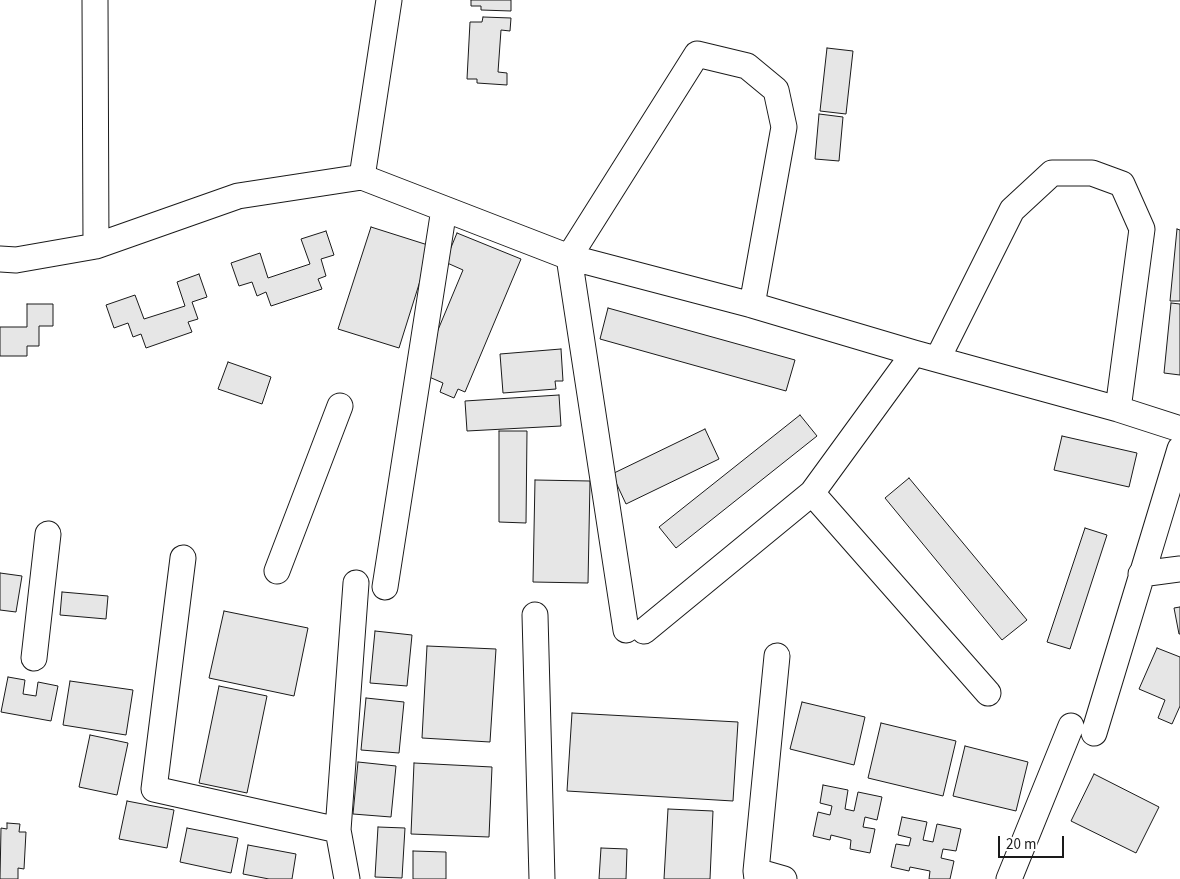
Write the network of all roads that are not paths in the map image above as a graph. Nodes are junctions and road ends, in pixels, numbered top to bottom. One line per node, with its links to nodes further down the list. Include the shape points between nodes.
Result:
1 (95, 0): 5 (street)
2 (389, 0): 3 (street)
3 (362, 177): 4 (street); 5 (street, via 238,196)
4 (444, 209): 6 (street); 22 (street)
5 (96, 246): 7 (street, via 16,260)
6 (569, 258): 8 (street); 8 (street, via 698,54 747,66 776,90 784,127); 15 (street, via 635,630)
7 (0, 259)
8 (752, 305): 9 (street)
9 (914, 353): 10 (street); 15 (street)
10 (938, 358): 12 (street); 12 (street, via 1012,210 1052,173 1092,173 1122,184 1142,229)
11 (340, 406): 19 (street)
12 (1118, 409): 13 (street)
13 (1180, 429)
14 (1180, 449): 20 (street)
15 (812, 493): 26 (street)
16 (48, 534): 25 (street)
17 (182, 558): 27 (street, via 154,789)
18 (1180, 569): 20 (street)
19 (277, 571)
20 (1141, 574): 32 (street, via 1082,729)
21 (356, 582): 27 (street)
22 (385, 588)
23 (535, 615): 30 (street)
24 (777, 656): 28 (street)
25 (34, 658)
26 (988, 693)
27 (338, 830): 29 (street)
28 (757, 875): 31 (street)
29 (347, 879)
30 (542, 879)
31 (784, 879)
32 (1009, 879)

